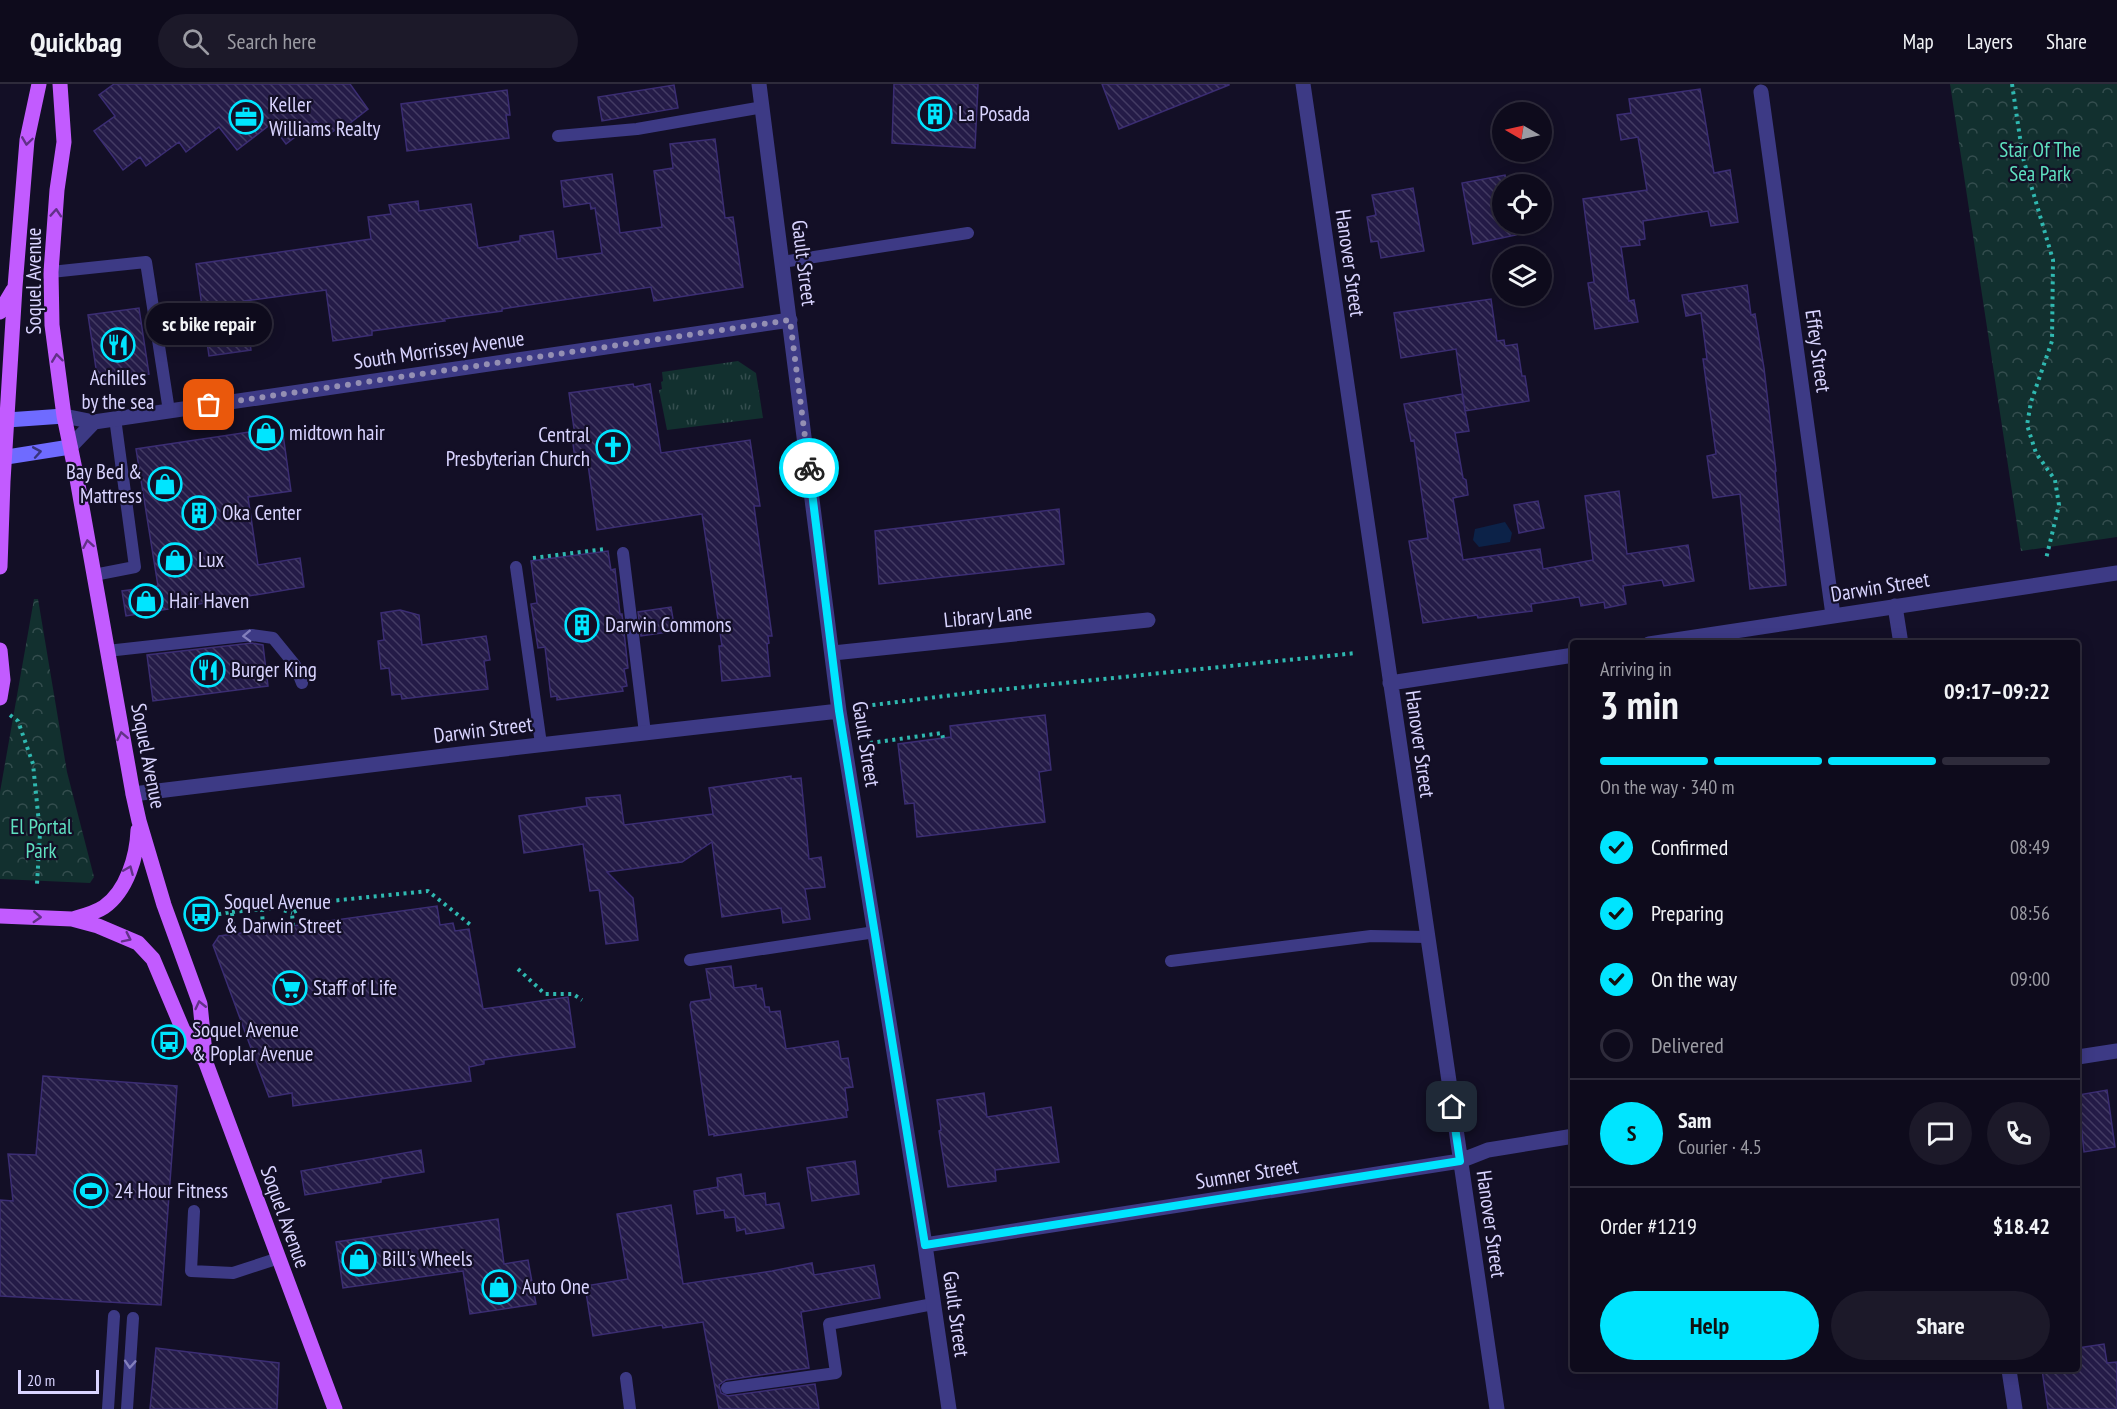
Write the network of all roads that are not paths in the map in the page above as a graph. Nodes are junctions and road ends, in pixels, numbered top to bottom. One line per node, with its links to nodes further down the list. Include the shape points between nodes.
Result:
1 (39, 84): 11 (main road, Soquel Avenue, one-way to 11, via 27,140)
2 (60, 84): 10 (main road, Soquel Avenue, one-way to 2, via 64,142)
3 (759, 84): 6 (street, Gault Street)
4 (1303, 84): 36 (street, Hanover Street)
5 (1761, 92): 27 (street, Effey Street)
6 (762, 107): 7 (lane, via 638,129); 9 (street, Gault Street)
7 (558, 136)
8 (968, 233): 9 (lane)
9 (782, 262): 13 (street, Gault Street)
10 (51, 272): 14 (lane, via 146,262); 15 (main road, Soquel Avenue, one-way to 10, via 52,326)
11 (15, 287): 12 (main road); 16 (main road, Soquel Avenue)
12 (0, 312)
13 (790, 320): 14 (street, South Morrissey Avenue); 33 (street, Gault Street)
14 (169, 411): 17 (street, South Morrissey Avenue)
15 (64, 416): 16 (main road); 18 (street, South Morrissey Avenue); 19 (main road, Soquel Avenue)
16 (4, 418): 20 (main road, Soquel Avenue)
17 (116, 418): 18 (street, South Morrissey Avenue); 25 (lane, via 135,567)
18 (94, 422): 19 (street)
19 (70, 447): 20 (main road, one-way to 19); 25 (main road, Soquel Avenue, one-way to 19)
20 (2, 458): 22 (main road, Soquel Avenue)
21 (623, 553): 39 (lane)
22 (0, 556)
23 (516, 567): 40 (lane)
24 (2117, 573): 26 (street, Darwin Street)
25 (94, 575): 32 (main road, Soquel Avenue)
26 (1895, 606): 27 (street, Darwin Street); 30 (street)
27 (1833, 615): 29 (street, Darwin Street)
28 (1148, 620): 33 (street, Library Lane)
29 (1674, 640)
30 (1899, 640)
31 (0, 650): 37 (main road)
32 (107, 651): 35 (lane, one-way to 32, via 295,665 273,638 252,635); 41 (main road, Soquel Avenue, one-way to 32)
33 (833, 653): 38 (street, Gault Street)
34 (1570, 656): 36 (street)
35 (302, 682)
36 (1390, 683): 46 (street, Hanover Street)
37 (0, 698)
38 (839, 711): 39 (street, Darwin Street); 45 (street, Gault Street)
39 (645, 733): 40 (street, Darwin Street)
40 (541, 744): 41 (street, Darwin Street)
41 (133, 794): 42 (main road, Soquel Avenue)
42 (139, 821): 44 (main road, one-way to 42, via 105,906 117,894 134,859); 51 (main road, Soquel Avenue, one-way to 42, via 200,1004)
43 (1, 915): 44 (main road, one-way to 44)
44 (72, 919): 51 (main road, one-way to 51, via 121,934 145,949 159,971 183,1030)
45 (875, 933): 47 (lane); 55 (street, Gault Street)
46 (1428, 937): 48 (lane, via 1371,936); 53 (street, Hanover Street)
47 (690, 960)
48 (1171, 961)
49 (2117, 1051): 50 (street)
50 (2080, 1057)
51 (206, 1063): 56 (main road, Soquel Avenue)
52 (1570, 1137): 53 (street, Sumner Street, via 1488,1150)
53 (1460, 1161): 55 (street, Sumner Street); 68 (street, Hanover Street)
54 (194, 1211): 56 (lane, via 191,1271 233,1273)
55 (925, 1245): 57 (street, Gault Street)
56 (279, 1258): 65 (main road, Soquel Avenue)
57 (933, 1304): 62 (lane, via 829,1324 836,1373); 67 (street, Gault Street)
58 (114, 1316): 63 (lane)
59 (133, 1318): 64 (lane, one-way to 64)
60 (2009, 1372): 69 (street)
61 (626, 1378): 66 (lane)
62 (727, 1388)
63 (108, 1409)
64 (127, 1409)
65 (335, 1409)
66 (630, 1409)
67 (949, 1409)
68 (1497, 1409)
69 (2015, 1409)

